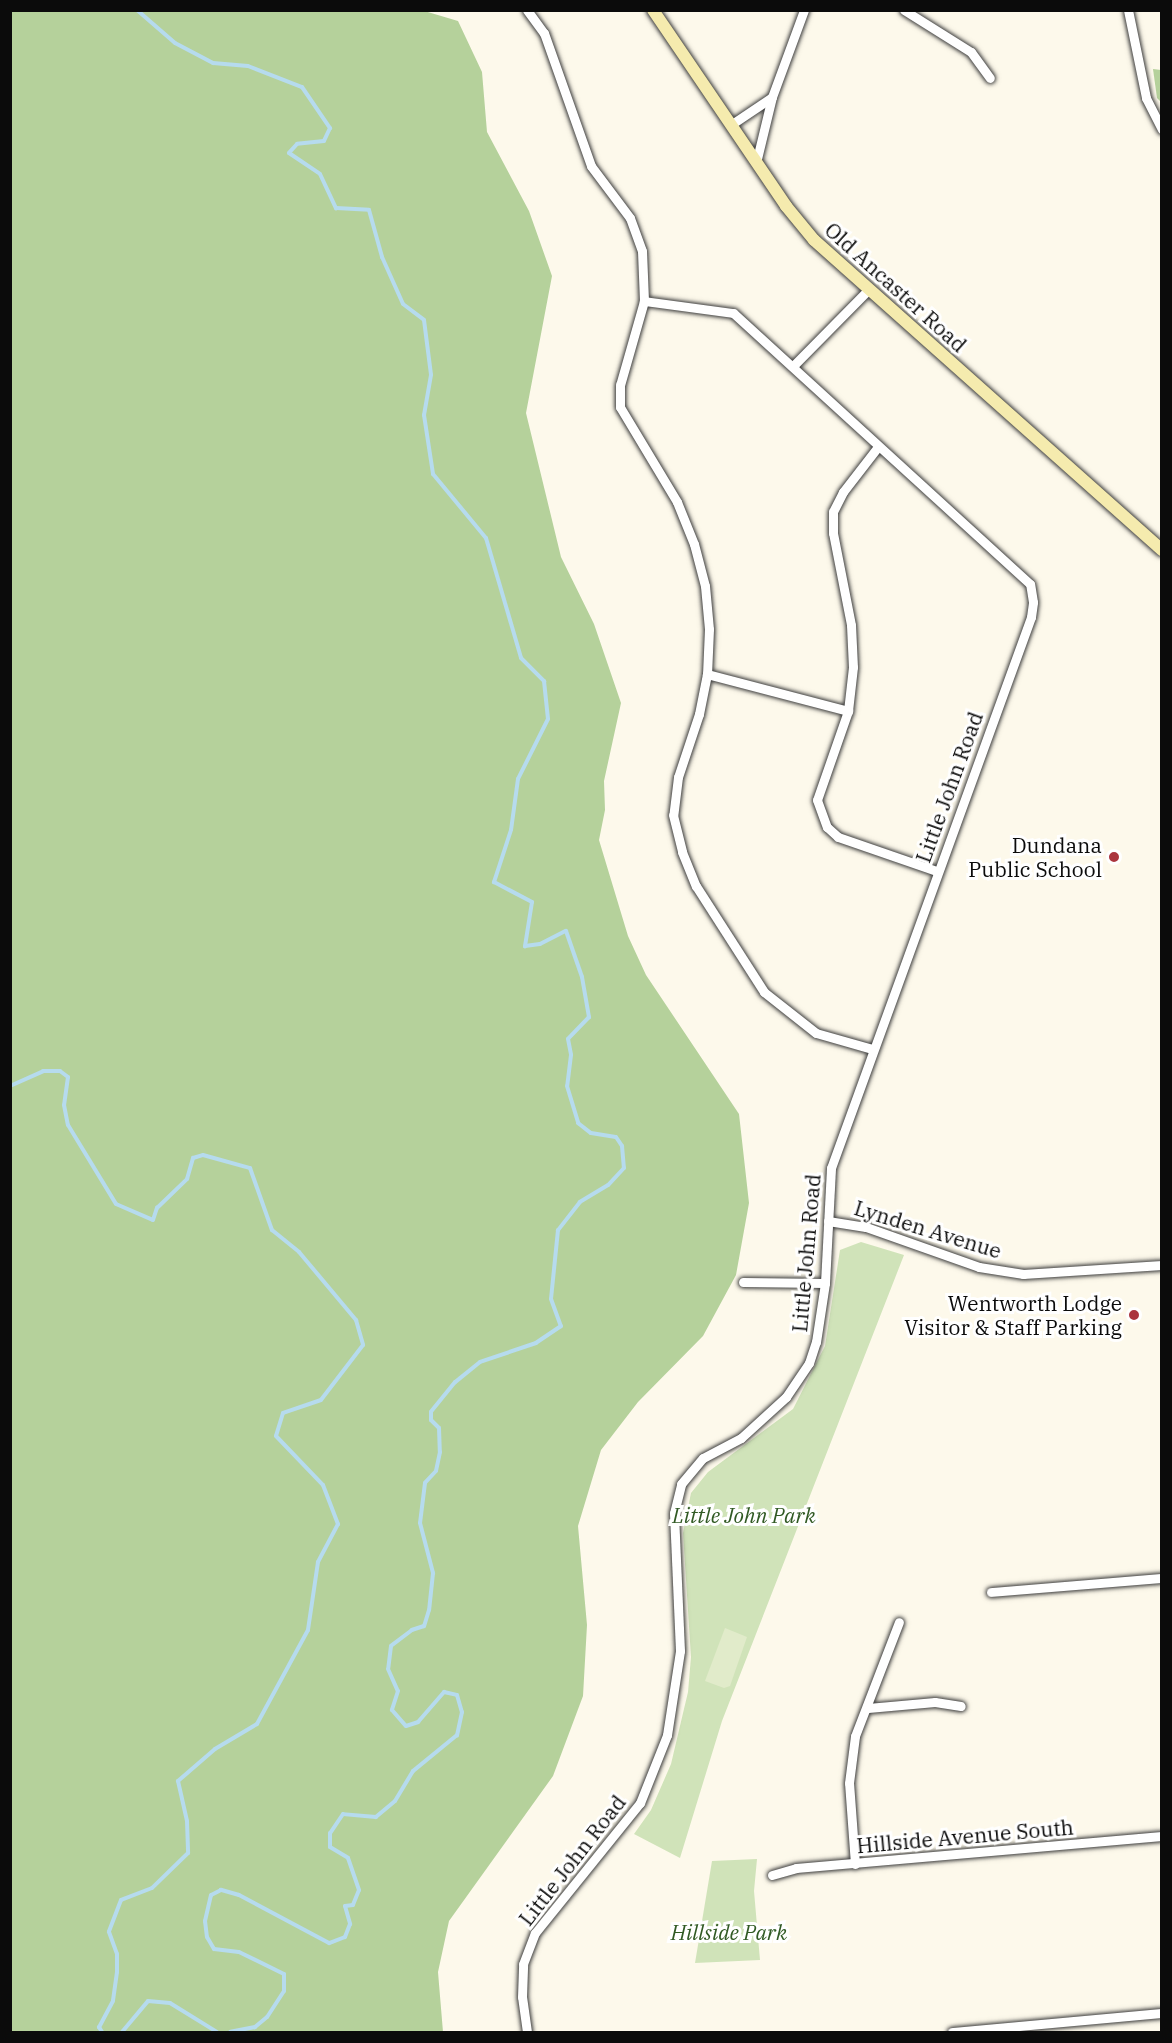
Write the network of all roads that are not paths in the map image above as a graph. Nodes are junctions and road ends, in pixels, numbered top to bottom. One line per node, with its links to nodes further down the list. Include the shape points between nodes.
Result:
1 (527, 10): 12 (street, via 544,33 591,166 630,218 642,251)
2 (653, 10): 8 (street, Old Ancaster Road)
3 (804, 10): 7 (street)
4 (904, 10): 6 (street, via 971,52)
5 (1128, 10): 9 (street, via 1146,98)
6 (990, 78)
7 (772, 97): 8 (street); 10 (street)
8 (732, 124): 10 (street, Old Ancaster Road)
9 (1161, 129)
10 (756, 163): 11 (street, Old Ancaster Road, via 814,240)
11 (867, 290): 13 (street); 15 (street, Old Ancaster Road)
12 (644, 301): 13 (street, Little John Road, via 733,313); 16 (street, via 620,385 620,407 676,502 694,544 705,586 709,629)
13 (794, 365): 14 (street, Little John Road)
14 (877, 448): 17 (street, via 843,492 833,512 833,533 851,625 853,668); 18 (street, Little John Road, via 1029,584 1033,602 1032,617)
15 (1161, 550)
16 (707, 674): 17 (street); 19 (street, via 699,714 678,777 673,815 696,886 764,992 816,1033)
17 (848, 711): 18 (street, via 817,800 826,827 838,837)
18 (937, 871): 19 (street, Little John Road)
19 (872, 1049): 20 (street, Little John Road, via 831,1168)
20 (828, 1221): 21 (street, Lynden Avenue, via 866,1227 979,1267 1023,1274); 23 (street, Little John Road)
21 (1161, 1265)
22 (743, 1282): 23 (street)
23 (825, 1283): 33 (street, Little John Road, via 816,1342 797,1383 763,1421 703,1458 681,1484 674,1513 680,1651 667,1735 640,1803 535,1933 523,1964)
24 (1161, 1578): 25 (street)
25 (991, 1592)
26 (899, 1622): 28 (street)
27 (961, 1706): 28 (street, via 935,1702)
28 (868, 1708): 30 (street, via 855,1736 849,1783)
29 (1161, 1836): 30 (street, Hillside Avenue South)
30 (855, 1864): 31 (street, Hillside Avenue South, via 796,1868)
31 (772, 1875)
32 (1161, 2013): 34 (street)
33 (527, 2032)
34 (952, 2032)

